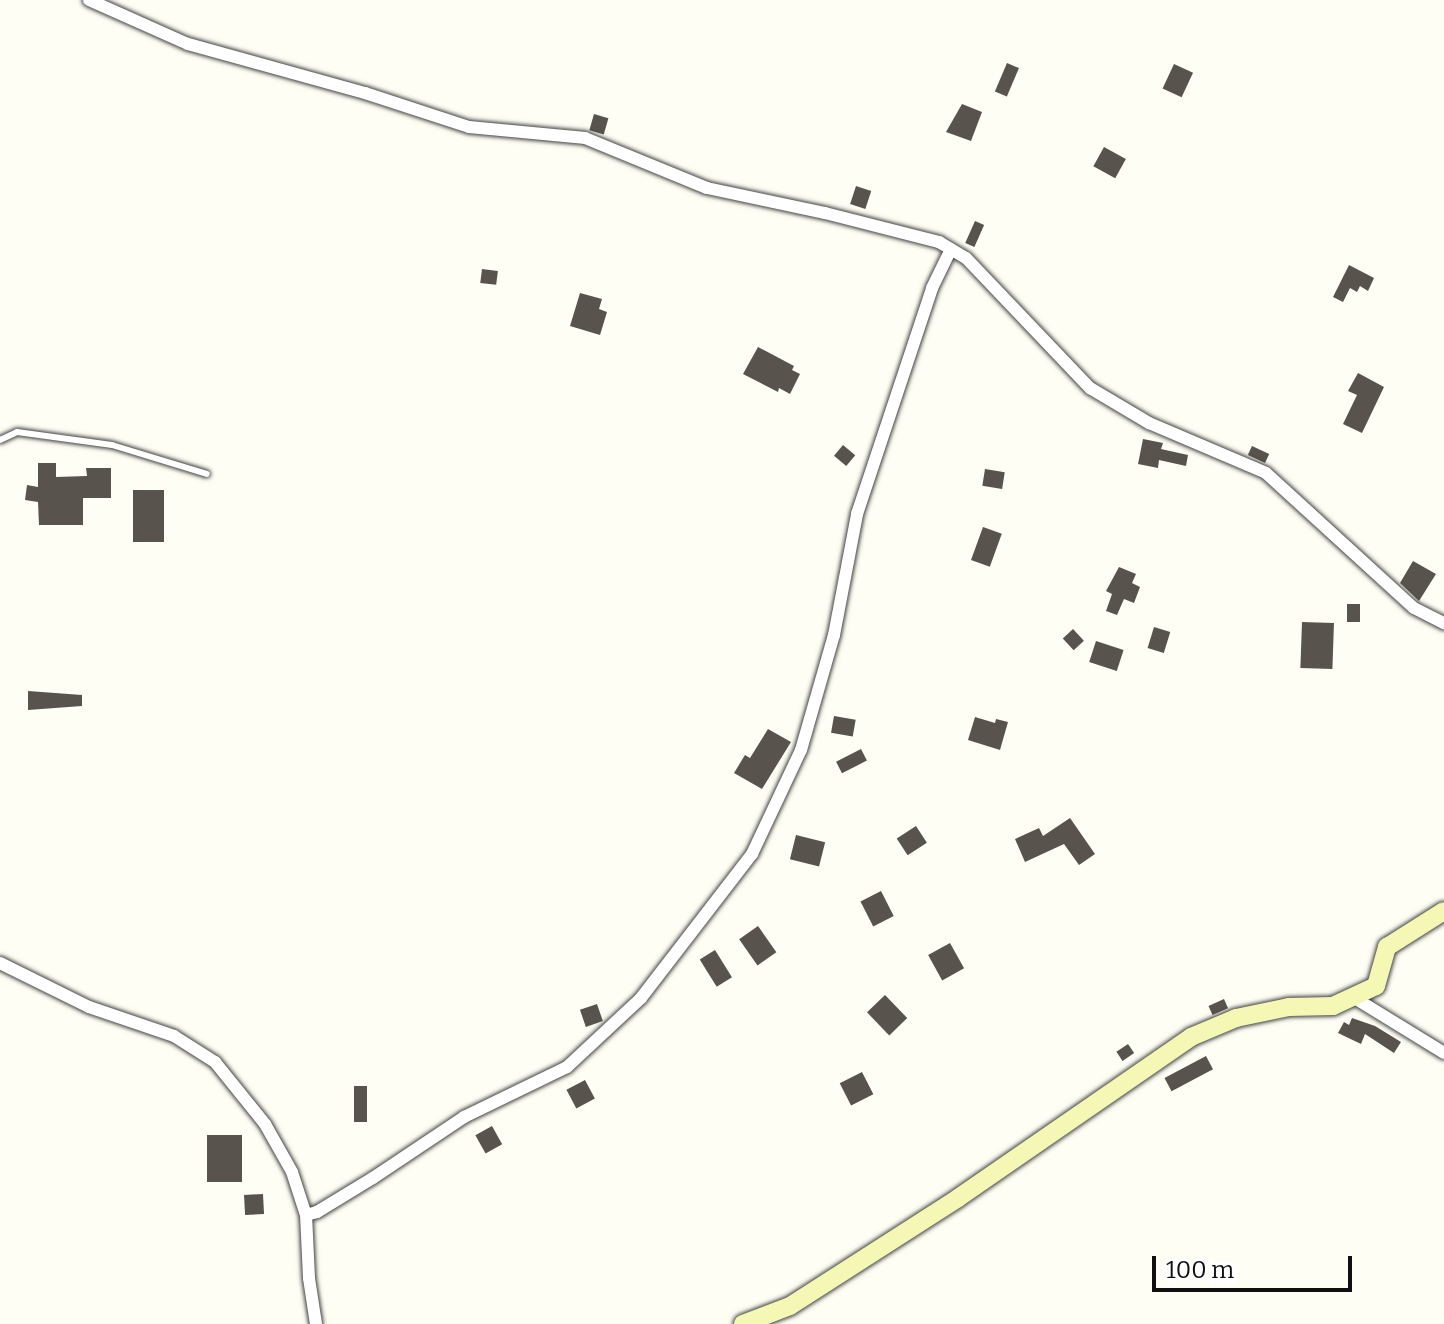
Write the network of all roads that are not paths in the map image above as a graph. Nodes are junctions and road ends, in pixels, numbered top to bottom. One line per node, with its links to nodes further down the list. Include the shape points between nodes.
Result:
1 (89, 0): 2 (street, via 188,44 469,127 585,138 707,188 825,213)
2 (951, 249): 5 (street, via 966,258 1090,388 1149,423 1266,473 1414,608); 10 (street, via 932,288 857,514 834,635 801,750 752,854 641,998 567,1067 464,1117)
3 (0, 440): 4 (lane, via 17,432 112,445)
4 (207, 474)
5 (1444, 623)
6 (1444, 911): 8 (street, via 1387,947 1376,986)
7 (0, 963): 10 (street, via 89,1007 174,1036 215,1062 265,1124 292,1172)
8 (1353, 997): 9 (street); 12 (street, via 1333,1006 1289,1007 1236,1018 1191,1037 790,1306)
9 (1444, 1053)
10 (306, 1215): 11 (street)
11 (316, 1324)
12 (743, 1324)

